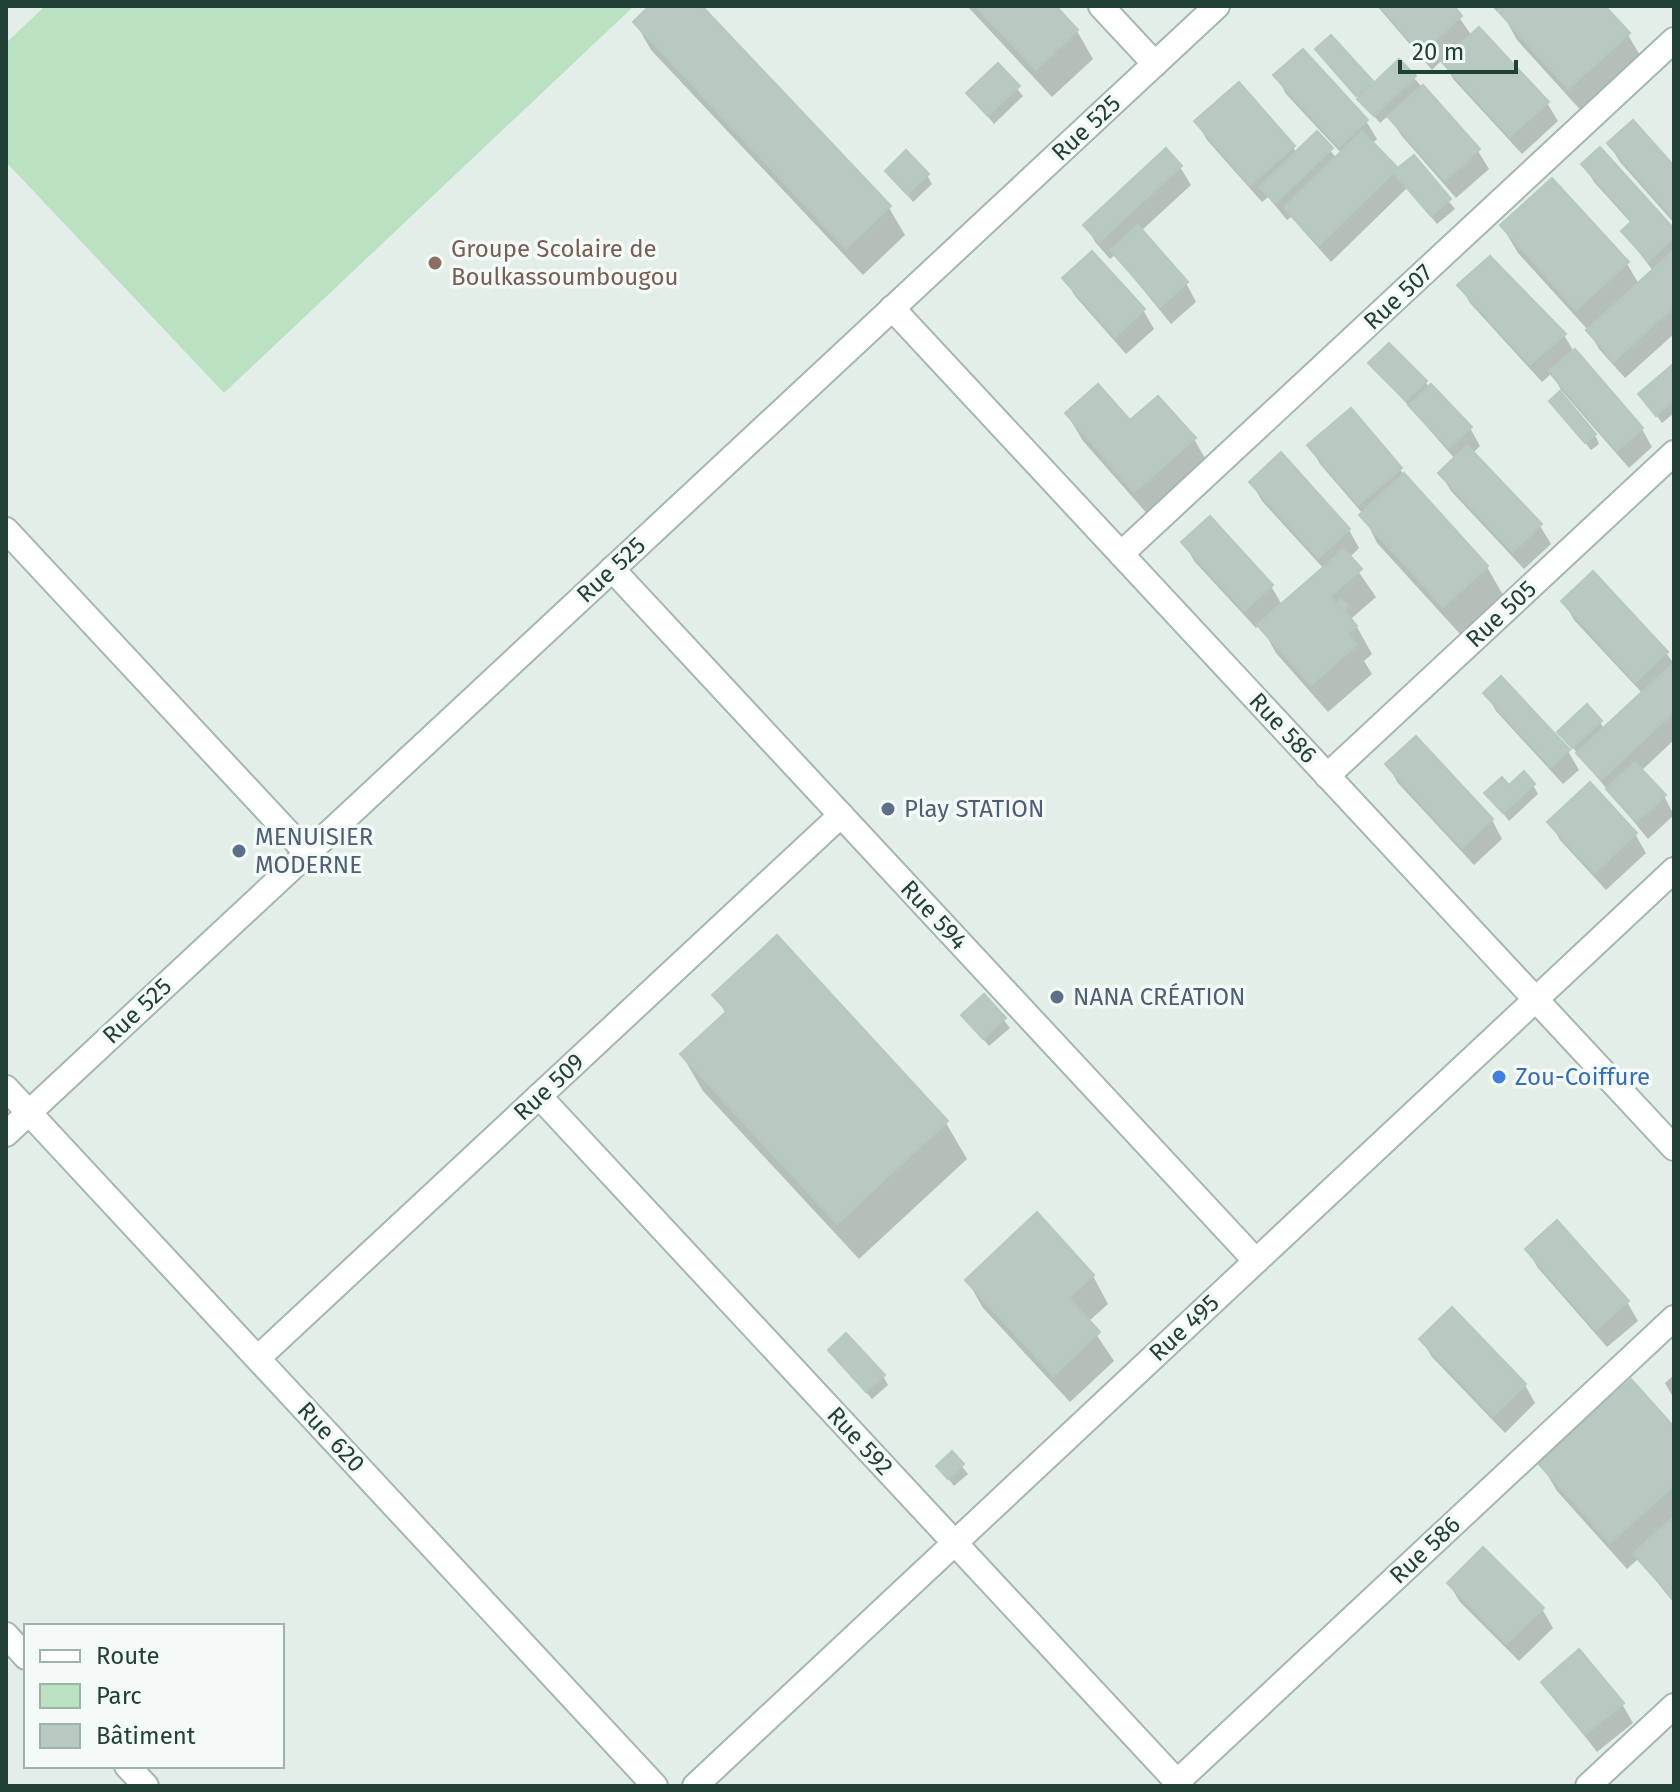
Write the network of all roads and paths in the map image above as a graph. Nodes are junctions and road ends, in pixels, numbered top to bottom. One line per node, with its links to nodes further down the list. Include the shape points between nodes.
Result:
1 (1101, 6): 4 (street)
2 (1217, 6): 4 (street, Rue 525)
3 (1674, 40): 8 (street, Rue 507)
4 (1155, 64): 5 (street, Rue 525)
5 (892, 308): 8 (street, Rue 586); 9 (street, Rue 525)
6 (1674, 453): 10 (street, Rue 505)
7 (6, 530): 12 (street)
8 (1121, 554): 10 (street, Rue 586)
9 (612, 569): 11 (street, Rue 594); 12 (street, Rue 525)
10 (1327, 776): 14 (street, Rue 586)
11 (841, 815): 16 (street, Rue 509); 20 (street, Rue 594)
12 (307, 853): 17 (street, Rue 525)
13 (1674, 870): 14 (street, Rue 495)
14 (1535, 1000): 19 (street, Rue 586); 20 (street, Rue 495)
15 (6, 1088): 17 (street, Rue 620)
16 (539, 1096): 22 (street, Rue 509); 23 (street, Rue 592)
17 (29, 1113): 18 (street, Rue 525); 22 (street, Rue 620)
18 (6, 1134)
19 (1674, 1148)
20 (1256, 1261): 23 (street, Rue 495)
21 (1674, 1318): 28 (street, Rue 586)
22 (258, 1358): 30 (street, Rue 620)
23 (955, 1543): 28 (street, Rue 592); 31 (street, Rue 495)
24 (6, 1635): 25 (street)
25 (24, 1655)
26 (1674, 1706): 32 (street)
27 (129, 1768): 29 (street)
28 (1179, 1784)
29 (146, 1786)
30 (655, 1786)
31 (695, 1786)
32 (1588, 1786)

